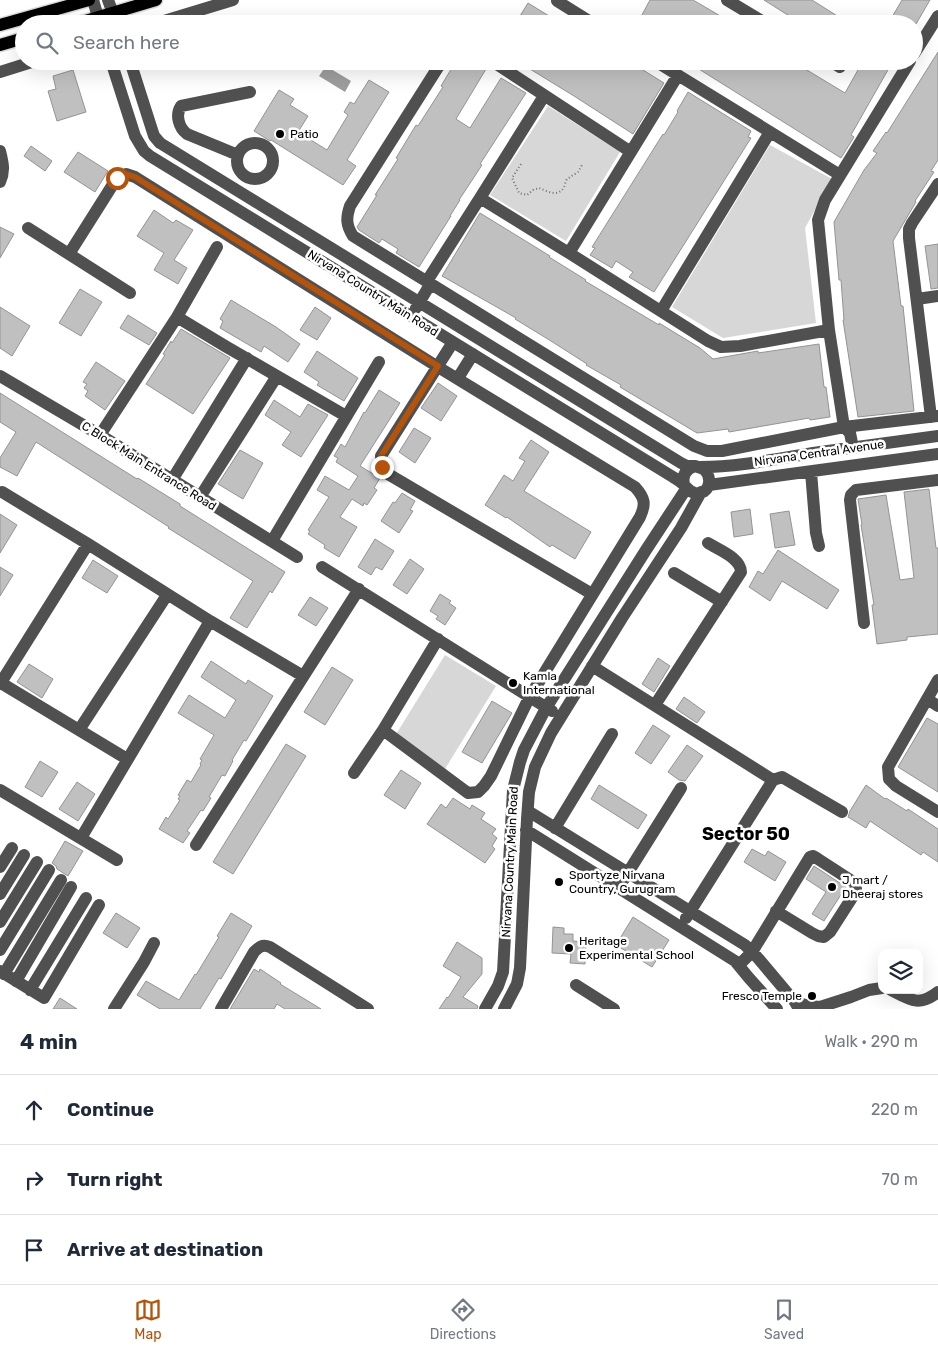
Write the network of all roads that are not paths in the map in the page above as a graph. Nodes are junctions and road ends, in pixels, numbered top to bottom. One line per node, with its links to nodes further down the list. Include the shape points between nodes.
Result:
1 (88, 0): 8 (main road)
2 (93, 0): 9 (street)
3 (108, 0): 10 (street)
4 (156, 0): 11 (main road)
5 (233, 0): 12 (street)
6 (727, 0): 14 (street)
7 (557, 1): 13 (street)
8 (35, 15)
9 (98, 15)
10 (113, 15)
11 (121, 15)
12 (184, 15)
13 (580, 15)
14 (751, 15)
15 (938, 16): 18 (street)
16 (15, 21): 17 (main road)
17 (0, 25)
18 (923, 40)
19 (15, 41): 20 (main road)
20 (0, 45)
21 (15, 67): 28 (street)
22 (114, 70): 52 (street, Nirvana Country Main Road, via 144,151)
23 (133, 70): 40 (street, Nirvana Country Main Road, via 156,140)
24 (436, 70): 47 (street, via 350,206 346,218 353,236)
25 (505, 70): 31 (street)
26 (670, 70): 29 (street)
27 (904, 70): 37 (street)
28 (0, 72)
29 (678, 75): 32 (street); 34 (street)
30 (250, 92): 35 (street, via 181,106 177,116 182,131)
31 (544, 96): 34 (street); 42 (street)
32 (770, 132): 37 (street); 53 (street)
33 (0, 151): 38 (street, via 4,166)
34 (631, 152): 45 (street)
35 (238, 155): 36 (street, via 239,169); 36 (street, via 241,149 253,143 260,143 271,152 273,159 269,172 257,178)
36 (247, 175): 40 (street); 41 (street)
37 (840, 175): 56 (street, via 818,220)
38 (0, 182)
39 (938, 184): 51 (street, via 909,229)
40 (230, 186): 41 (street, Nirvana Country Main Road)
41 (242, 194): 50 (street, Nirvana Country Main Road)
42 (480, 198): 45 (street); 47 (street)
43 (28, 228): 46 (street)
44 (217, 247): 55 (street)
45 (569, 253): 53 (street)
46 (69, 254): 48 (street); 61 (street, via 117,178 126,174)
47 (427, 280): 50 (street, via 417,281); 67 (street, via 694,446 707,451 722,451)
48 (130, 293)
49 (938, 296): 51 (street)
50 (414, 298): 52 (street); 54 (street); 73 (street, Nirvana Country Main Road, via 681,463)
51 (917, 299): 66 (street)
52 (400, 309): 54 (street, Nirvana Country Main Road)
53 (661, 311): 56 (street, via 721,347)
54 (412, 316): 57 (street, Nirvana Country Main Road)
55 (177, 317): 59 (street); 68 (street)
56 (829, 330): 67 (street)
57 (453, 342): 58 (street, Nirvana Country Main Road); 61 (street)
58 (473, 354): 64 (street); 77 (street, Nirvana Country Main Road)
59 (247, 358): 63 (street); 75 (street)
60 (379, 362): 65 (street)
61 (438, 366): 64 (street); 89 (street, via 381,456 382,467 388,474)
62 (0, 376): 68 (street, C Block Main Entrance Road)
63 (277, 376): 65 (street); 80 (street)
64 (458, 378): 89 (street, via 636,487 643,496 644,508 640,517)
65 (346, 416): 81 (street)
66 (935, 417): 67 (street)
67 (844, 427): 70 (street, via 850,432); 71 (street, via 837,434)
68 (100, 435): 75 (street, C Block Main Entrance Road)
69 (936, 437): 70 (street, Nirvana Central Avenue); 72 (street)
70 (853, 448): 71 (street, Nirvana Central Avenue)
71 (838, 450): 73 (street, Nirvana Central Avenue, via 764,461)
72 (938, 457): 74 (street, Nirvana Central Avenue)
73 (697, 466): 77 (street, via 686,471); 78 (street, via 710,476)
74 (811, 472): 78 (street, Nirvana Central Avenue); 84 (street)
75 (172, 480): 80 (street, C Block Main Entrance Road)
76 (938, 480): 93 (street, via 856,490 851,495)
77 (685, 487): 78 (street, via 695,493); 100 (street, Nirvana Country Main Road)
78 (705, 489): 95 (street, Nirvana Country Main Road)
79 (2, 492): 83 (street)
80 (200, 497): 81 (street, C Block Main Entrance Road)
81 (272, 541): 85 (street, C Block Main Entrance Road)
82 (708, 543): 91 (street, via 741,566 741,572)
83 (88, 544): 90 (street); 98 (street)
84 (820, 546)
85 (297, 557)
86 (322, 567): 88 (street)
87 (674, 573): 91 (street)
88 (359, 590): 94 (street); 96 (street)
89 (592, 594): 99 (street)
90 (167, 595): 92 (street); 106 (street)
91 (722, 602): 103 (street)
92 (210, 621): 96 (street); 109 (street)
93 (864, 624)
94 (438, 639): 101 (street); 107 (street)
95 (592, 666): 103 (street); 105 (street, Nirvana Country Main Road)
96 (303, 676): 120 (street)
97 (938, 680): 102 (street)
98 (0, 683): 106 (street)
99 (536, 686): 100 (street); 101 (street)
100 (554, 696): 104 (street, Nirvana Country Main Road)
101 (529, 698): 104 (street); 107 (street, via 491,776 473,794)
102 (933, 702): 116 (street, via 888,767 889,779 896,786)
103 (655, 705): 111 (street)
104 (546, 708): 105 (street); 152 (street, Nirvana Country Main Road, via 524,750 515,778 505,957 498,986)
105 (561, 716): 114 (street, Nirvana Country Main Road, via 535,767)
106 (79, 730): 109 (street)
107 (383, 730): 110 (street)
108 (612, 734): 117 (street)
109 (127, 759): 119 (street)
110 (354, 773)
111 (774, 780): 115 (street, via 782,777); 133 (street)
112 (681, 788): 127 (street)
113 (0, 790): 119 (street)
114 (528, 811): 117 (street); 118 (street, Nirvana Country Main Road)
115 (842, 812)
116 (938, 812)
117 (555, 828): 127 (street)
118 (526, 830): 128 (street); 153 (street, Nirvana Country Main Road, via 520,968 517,984)
119 (81, 838): 123 (street)
120 (196, 845)
121 (12, 848): 125 (street)
122 (24, 855): 129 (street)
123 (117, 860)
124 (37, 862): 134 (street)
125 (0, 867)
126 (49, 870): 137 (street)
127 (628, 872): 128 (street); 133 (street)
128 (618, 887): 135 (street)
129 (0, 894)
130 (86, 898): 144 (street)
131 (99, 905): 144 (street, via 44,998)
132 (776, 911): 132 (street, via 824,937 855,893 856,886 813,856); 138 (street)
133 (691, 912): 135 (street); 138 (street)
134 (0, 922)
135 (681, 927): 139 (street)
136 (154, 943): 149 (street)
137 (0, 950)
138 (752, 952): 139 (street); 147 (street)
139 (738, 965): 148 (street)
140 (2, 972): 141 (street); 141 (street, via 66,884)
141 (16, 981): 144 (street)
142 (576, 985): 154 (street)
143 (878, 989): 147 (street, via 820,1007)
144 (30, 990)
145 (938, 992): 146 (street, via 918,1001)
146 (899, 994)
147 (797, 1006)
148 (776, 1008)
149 (114, 1009)
150 (221, 1009): 151 (street, via 254,952 264,945)
151 (368, 1009)
152 (485, 1009)
153 (504, 1009)
154 (614, 1009)

